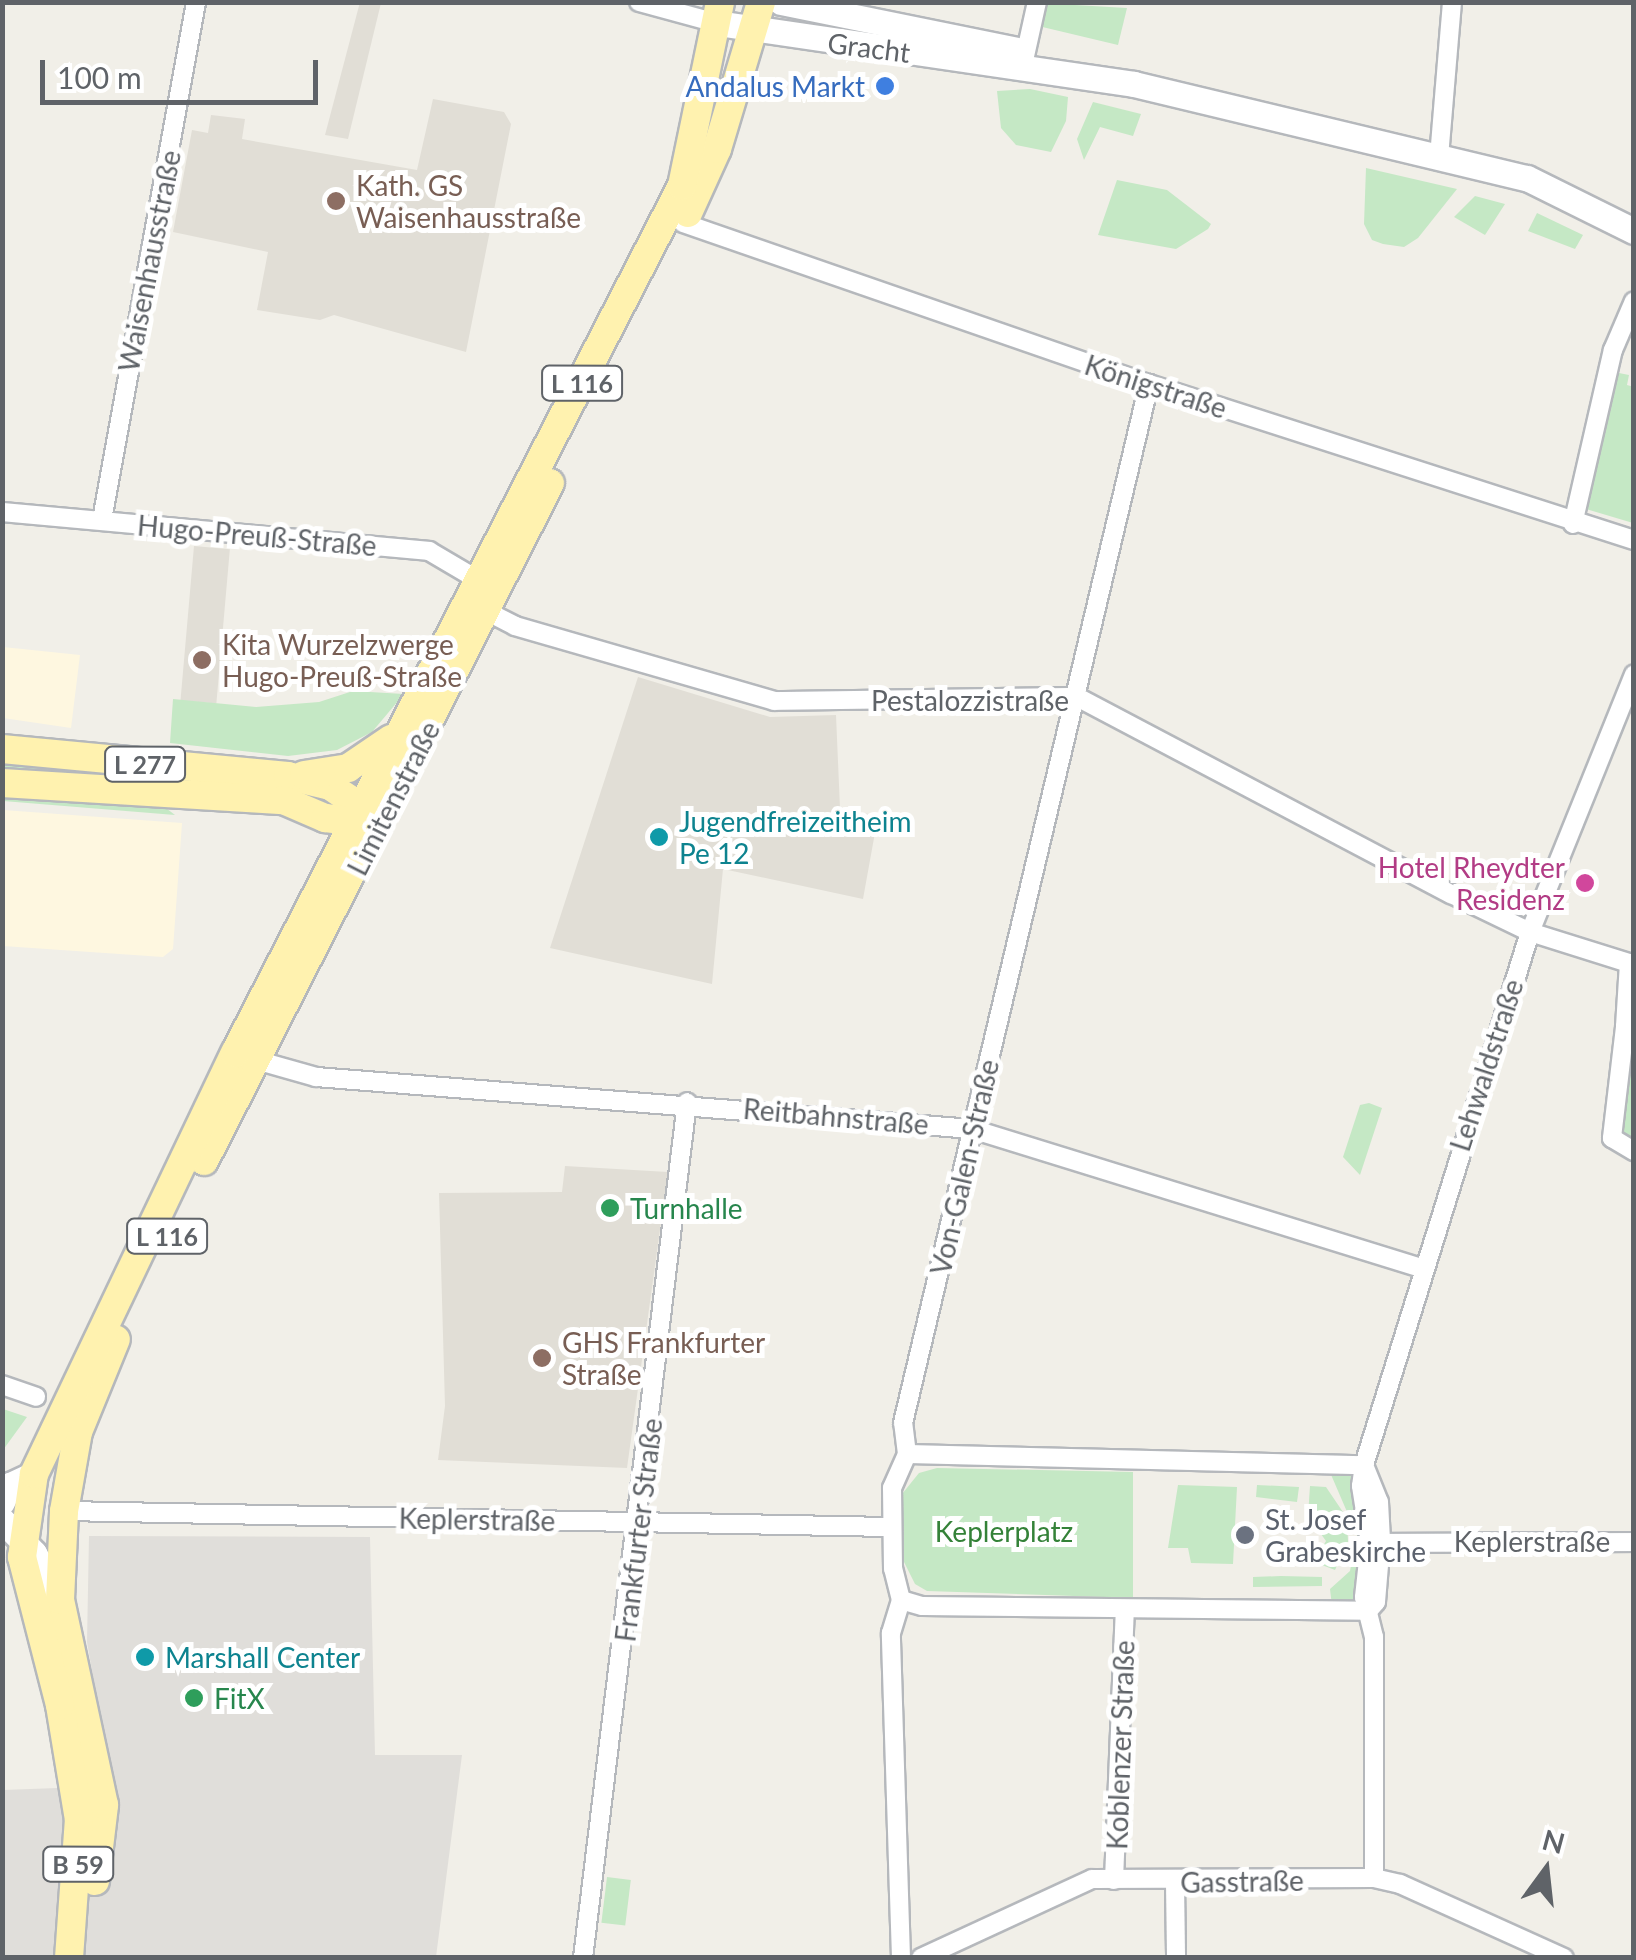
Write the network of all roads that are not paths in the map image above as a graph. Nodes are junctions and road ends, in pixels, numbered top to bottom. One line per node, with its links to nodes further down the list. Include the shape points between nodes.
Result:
1 (196, 2): 16 (street, Waisenhausstraße)
2 (640, 2): 7 (street)
3 (762, 2): 8 (main road, Limitenstraße / L 116)
4 (781, 2): 9 (main road, Gracht)
5 (1037, 2): 9 (street)
6 (1452, 2): 10 (street)
7 (719, 12): 8 (main road, Gracht); 19 (main road, Limitenstraße / L 116, via 682,186)
8 (754, 30): 9 (main road, Gracht); 11 (main road, Limitenstraße / L 116, via 717,149)
9 (1024, 59): 10 (main road, Gracht)
10 (1438, 157): 12 (main road, Gracht, via 1526,178)
11 (682, 223): 14 (street, Königstraße); 19 (main road, Limitenstraße / L 116)
12 (1630, 230)
13 (1634, 301): 17 (street, via 1613,350)
14 (1149, 384): 17 (street, Königstraße); 21 (street, Von-Galen-Straße)
15 (2, 512): 16 (street, Hugo-Preuß-Straße)
16 (102, 520): 19 (street, Hugo-Preuß-Straße, via 430,551)
17 (1574, 524): 18 (street, Königstraße)
18 (1634, 540)
19 (488, 595): 21 (street, Pestalozzistraße, via 515,626 774,701); 22 (main road, Limitenstraße / L 116); 26 (main road, Limitenstraße / L 116)
20 (1634, 674): 27 (street, Lehwaldstraße)
21 (1077, 697): 27 (street, Pestalozzistraße); 31 (street, Von-Galen-Straße)
22 (403, 727): 24 (main road, L 116, via 348,768); 26 (main road, Limitenstraße / L 116)
23 (2, 749): 24 (main road, L 277)
24 (288, 776): 26 (main road, L 277, via 339,792)
25 (2, 783): 26 (main road, L 277, via 282,800 324,818)
26 (366, 821): 29 (main road, Limitenstraße / L 116)
27 (1530, 932): 28 (street, Pestalozzistraße, via 1629,964); 33 (street, Lehwaldstraße)
28 (1629, 1027): 32 (street, via 1612,1138)
29 (246, 1057): 30 (street, Reitbahnstraße, via 316,1077); 38 (main road, Limitenstraße / L 116, via 100,1374 66,1477); 40 (main road, Limitenstraße / L 116)
30 (688, 1102): 31 (street, Reitbahnstraße); 39 (street, Frankfurter Straße)
31 (972, 1129): 33 (street, Reitbahnstraße); 36 (street, Von-Galen-Straße, via 903,1422)
32 (1634, 1151)
33 (1421, 1268): 37 (street, Lehwaldstraße)
34 (2, 1385): 35 (street)
35 (36, 1396)
36 (908, 1454): 37 (street); 41 (street, Von-Galen-Straße, via 892,1488)
37 (1364, 1465): 42 (street, Lehwaldstraße, via 1361,1486)
38 (64, 1512): 39 (street, Keplerstraße); 40 (main road); 44 (main road, Limitenstraße / L 116)
39 (640, 1523): 41 (street, Keplerstraße); 53 (street, Frankfurter Straße)
40 (9, 1526): 44 (main road, B 59); 51 (main road, B 59, via 78,1799)
41 (890, 1527): 45 (street, Von-Galen-Straße)
42 (1376, 1542): 43 (street, Keplerstraße); 47 (street, Lehwaldstraße, via 1376,1602)
43 (1634, 1542)
44 (60, 1600): 52 (main road, B 59, via 104,1805)
45 (902, 1600): 46 (street, via 922,1606); 54 (street, Von-Galen-Straße, via 892,1633)
46 (1125, 1609): 47 (street); 49 (street, Koblenzer Straße)
47 (1368, 1611): 48 (street, Lehwaldstraße, via 1374,1637)
48 (1374, 1878): 50 (street, Gasstraße); 57 (street, Gasstraße)
49 (1114, 1880): 50 (street, Gasstraße); 55 (street, Gasstraße, via 1092,1879)
50 (1174, 1883): 56 (street)
51 (69, 1958)
52 (88, 1958)
53 (582, 1958)
54 (901, 1958)
55 (921, 1958)
56 (1176, 1958)
57 (1564, 1958)

